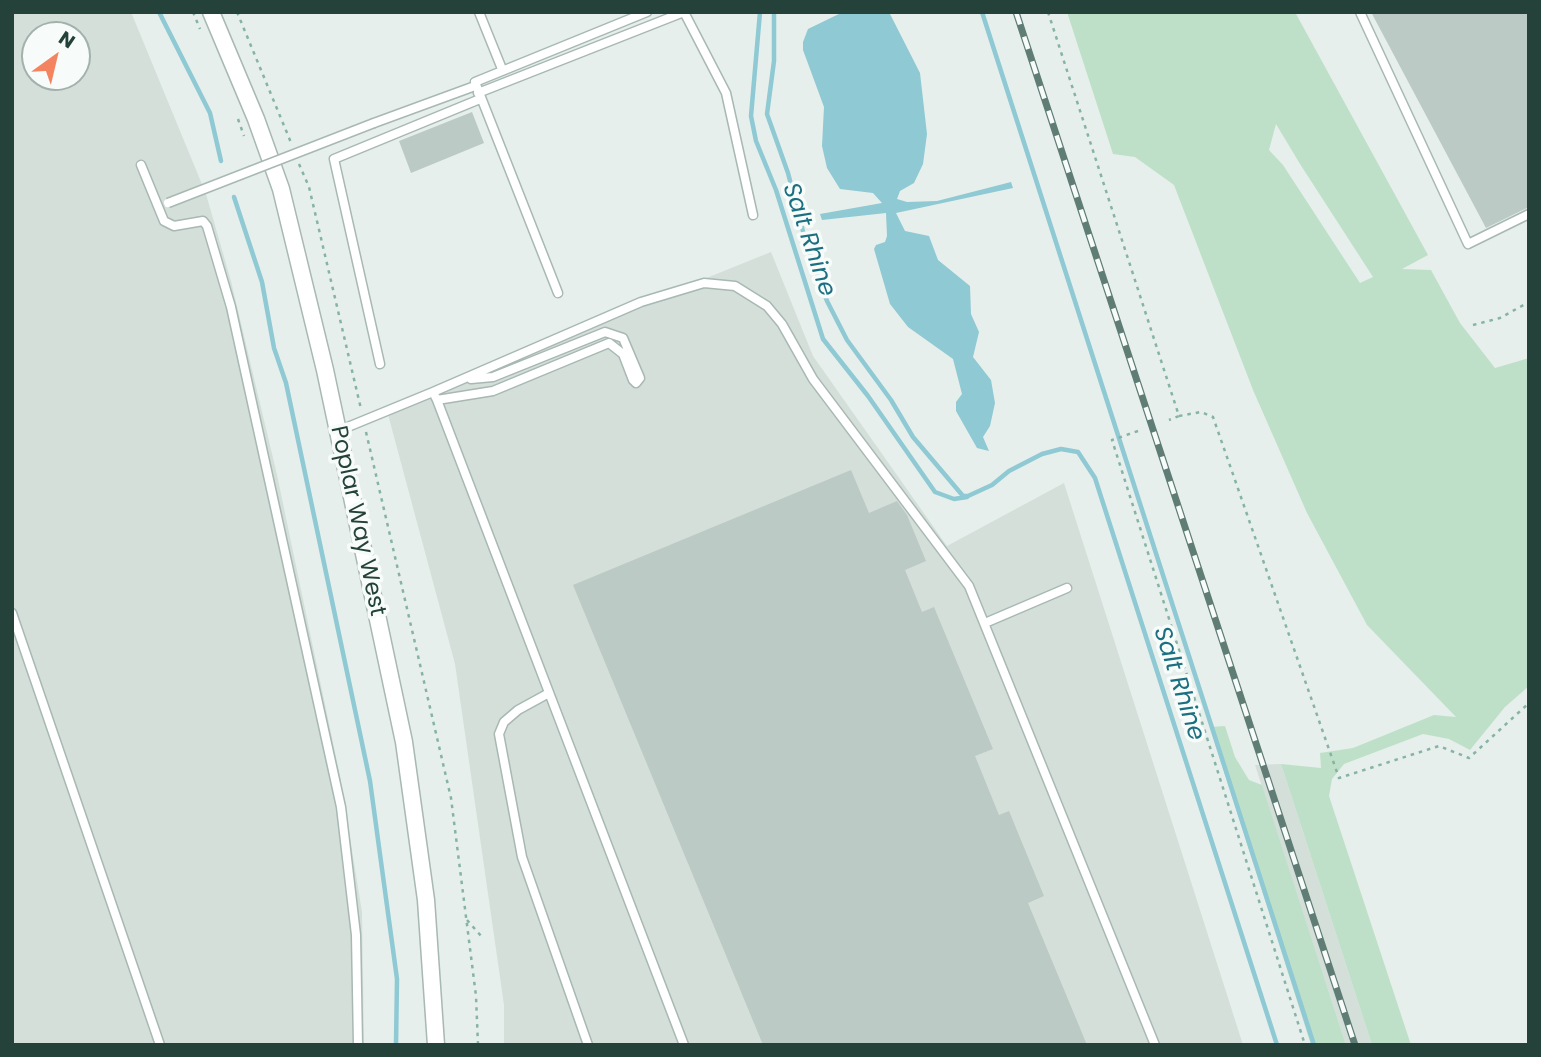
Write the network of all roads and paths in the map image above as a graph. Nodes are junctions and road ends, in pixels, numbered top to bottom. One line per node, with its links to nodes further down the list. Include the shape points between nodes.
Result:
1 (193, 12): 9 (path)
2 (211, 12): 29 (street, Poplar Way West, via 281,189)
3 (237, 12): 14 (path)
4 (479, 12): 10 (lane)
5 (647, 12): 10 (lane)
6 (684, 12): 11 (lane); 19 (lane, via 726,93)
7 (1048, 12): 26 (path)
8 (1360, 12): 18 (lane, via 1468,244)
9 (204, 38)
10 (502, 69): 11 (lane, via 475,82)
11 (478, 93): 17 (lane, bridge, via 374,123); 20 (lane); 23 (lane, via 334,159)
12 (236, 112): 13 (path)
13 (245, 136)
14 (293, 150)
15 (299, 162): 28 (path, via 309,187)
16 (141, 164): 17 (lane)
17 (157, 206): 39 (lane, via 161,217 174,226 203,221 207,226 231,307 341,807 356,935)
18 (1529, 214)
19 (753, 215)
20 (558, 293)
21 (1529, 302): 22 (path, via 1500,318)
22 (1473, 325)
23 (380, 364)
24 (462, 380): 25 (lane); 25 (lane, via 493,377 605,332 623,338 640,378 636,383 633,380 623,354 610,343 493,391); 33 (lane, via 654,298 704,283 735,286 767,306 782,324 813,379 969,586)
25 (435, 396): 28 (lane); 34 (lane)
26 (1179, 416): 27 (path); 35 (path, via 1201,412 1213,417 1339,778 1439,746 1469,758)
27 (1168, 420)
28 (363, 421): 29 (lane); 36 (path, via 451,798)
29 (338, 431): 40 (street, Poplar Way West, via 404,742 426,900)
30 (1138, 431): 45 (path, via 1113,440)
31 (1067, 588): 33 (lane)
32 (12, 613): 38 (lane)
33 (985, 623): 44 (lane)
34 (550, 693): 42 (lane, via 517,710 499,734 522,857); 43 (lane)
35 (1529, 703)
36 (467, 920): 37 (path); 41 (path)
37 (482, 937)
38 (160, 1045)
39 (358, 1045)
40 (436, 1045)
41 (478, 1045)
42 (588, 1045)
43 (684, 1045)
44 (1155, 1045)
45 (1305, 1045)

